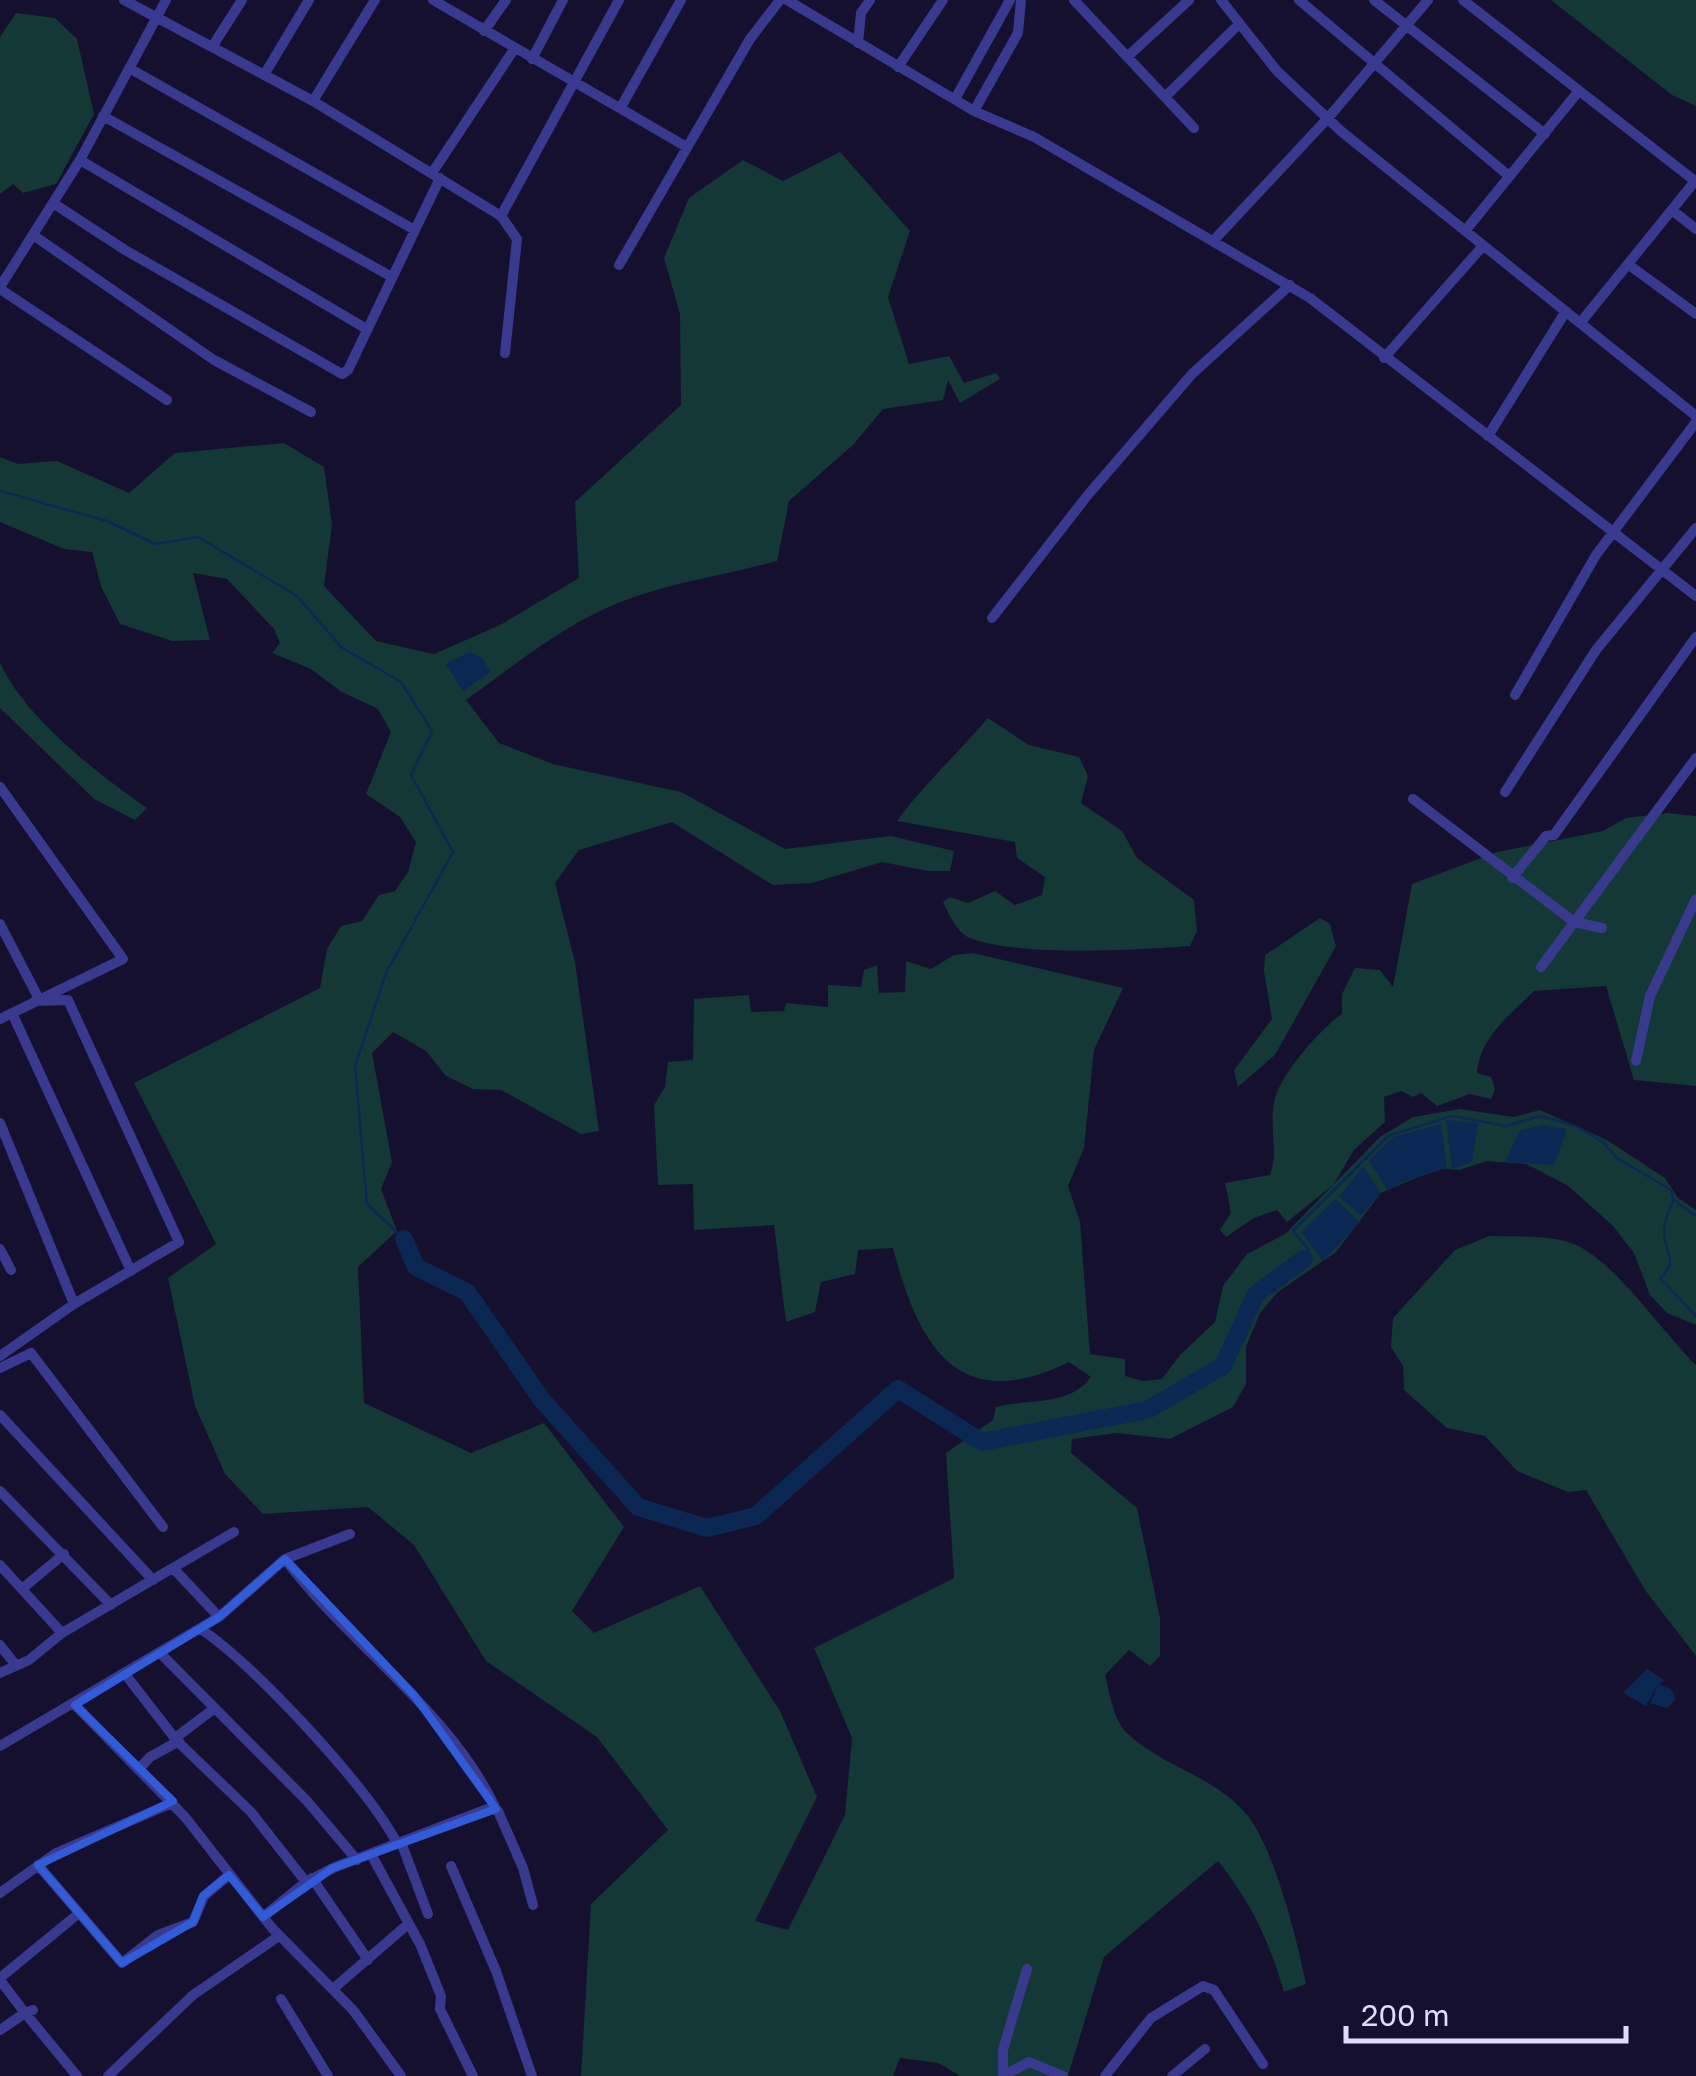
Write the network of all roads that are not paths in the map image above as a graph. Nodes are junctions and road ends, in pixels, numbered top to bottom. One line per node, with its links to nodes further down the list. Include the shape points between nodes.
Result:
1 (124, 0): 24 (street)
2 (166, 0): 24 (street)
3 (242, 0): 29 (street)
4 (309, 0): 36 (street)
5 (375, 0): 41 (street)
6 (433, 0): 23 (street)
7 (506, 0): 27 (street)
8 (564, 0): 32 (street)
9 (619, 0): 37 (street)
10 (680, 0): 42 (street)
11 (783, 0): 28 (street); 48 (street, via 750,38)
12 (870, 0): 28 (street)
13 (942, 0): 34 (street)
14 (1010, 0): 40 (street)
15 (1021, 0): 43 (street, via 1018,34)
16 (1074, 0): 31 (street)
17 (1189, 0): 31 (street)
18 (1222, 0): 25 (street)
19 (1298, 0): 33 (street)
20 (1374, 0): 26 (street)
21 (1428, 0): 26 (street)
22 (1463, 0): 38 (street)
23 (451, 5): 27 (street)
24 (156, 17): 29 (street); 35 (street)
25 (1239, 24): 39 (street); 45 (street)
26 (1408, 24): 33 (street); 47 (street)
27 (484, 31): 30 (street)
28 (858, 43): 34 (street)
29 (212, 47): 36 (street)
30 (515, 48): 32 (street); 50 (street)
31 (1127, 57): 39 (street)
32 (532, 59): 37 (street)
33 (1372, 62): 45 (street); 51 (street)
34 (898, 67): 40 (street)
35 (129, 68): 44 (street); 57 (street)
36 (264, 75): 41 (street)
37 (573, 82): 42 (street); 55 (street)
38 (1578, 92): 47 (street); 52 (street)
39 (1166, 96): 46 (street)
40 (955, 99): 43 (street)
41 (313, 101): 50 (street)
42 (620, 107): 48 (street)
43 (974, 111): 60 (street, via 1034,137)
44 (104, 116): 49 (street); 64 (street)
45 (1328, 118): 58 (street); 60 (street)
46 (1194, 128)
47 (1545, 134): 51 (street)
48 (685, 146): 62 (street)
49 (80, 160): 53 (street); 70 (street)
50 (436, 176): 55 (street); 57 (street)
51 (1509, 176): 58 (street)
52 (1695, 181): 54 (street)
53 (53, 202): 59 (street); 70 (street, via 337,373 348,370)
54 (1672, 210): 56 (street); 63 (street)
55 (501, 216): 71 (street, via 517,239)
56 (1696, 228)
57 (414, 229): 64 (street)
58 (1465, 231): 61 (street)
59 (33, 234): 66 (street); 74 (street, via 214,360)
60 (1215, 239): 65 (street)
61 (1482, 246): 67 (street); 72 (street)
62 (619, 265)
63 (1629, 265): 68 (street); 69 (street)
64 (392, 277): 70 (street)
65 (1290, 285): 72 (street); 81 (street, via 1192,374)
66 (0, 288): 73 (street)
67 (1566, 311): 69 (street); 76 (street)
68 (1696, 314)
69 (1581, 322): 75 (street)
70 (365, 328)
71 (505, 353)
72 (1384, 358): 76 (street)
73 (168, 400)
74 (311, 412)
75 (1696, 419): 78 (street)
76 (1488, 436): 78 (street)
77 (1696, 528): 79 (street)
78 (1615, 532): 79 (street); 83 (street)
79 (1664, 569): 80 (street); 86 (street, via 1596,650)
80 (1696, 596)
81 (992, 618)
82 (1696, 636): 88 (street, via 1554,834)
83 (1516, 695)
84 (1696, 758): 90 (street)
85 (0, 787): 94 (street, via 123,959)
86 (1505, 792)
87 (1414, 799): 88 (street)
88 (1512, 878): 90 (street)
89 (1696, 898): 97 (street, via 1650,996)
90 (1574, 922): 92 (street); 93 (street)
91 (0, 924): 94 (street)
92 (1602, 928)
93 (1541, 968)
94 (37, 1000): 95 (street); 101 (street, via 68,1000 179,1241)
95 (12, 1012): 96 (street); 101 (street)
96 (0, 1019)
97 (1636, 1061)
98 (0, 1123): 102 (street)
99 (0, 1249): 100 (street)
100 (12, 1270)
101 (131, 1271): 102 (street)
102 (74, 1304): 103 (street)
103 (0, 1356)
104 (0, 1368): 107 (street, via 31,1353)
105 (0, 1414): 114 (street)
106 (0, 1491): 110 (street)
107 (164, 1527)
108 (234, 1532): 113 (street)
109 (350, 1534): 111 (street)
110 (64, 1554): 115 (street); 116 (street)
111 (285, 1560): 117 (street); 131 (street, via 414,1695 476,1770)
112 (0, 1565): 115 (street)
113 (173, 1568): 114 (street); 117 (street)
114 (153, 1580): 116 (street)
115 (22, 1588): 119 (street)
116 (111, 1606): 119 (street)
117 (219, 1618): 118 (street)
118 (201, 1629): 121 (street); 132 (street, via 255,1676)
119 (62, 1633): 122 (street)
120 (0, 1645): 122 (street)
121 (160, 1653): 124 (street); 126 (street)
122 (14, 1663): 123 (street)
123 (0, 1672)
124 (125, 1674): 125 (street); 127 (street)
125 (75, 1705): 128 (street); 129 (street)
126 (215, 1708): 127 (street); 134 (street)
127 (177, 1740): 129 (street); 138 (street)
128 (0, 1746)
129 (139, 1769): 130 (street)
130 (172, 1802): 135 (street); 137 (street)
131 (496, 1809): 132 (street); 140 (street)
132 (400, 1843): 133 (street); 142 (street)
133 (372, 1856): 134 (street); 144 (street)
134 (356, 1860): 138 (street)
135 (38, 1865): 139 (street); 141 (street)
136 (450, 1866): 160 (street)
137 (230, 1875): 141 (street, via 204,1896 193,1922 158,1935 125,1962); 143 (street)
138 (309, 1880): 143 (street); 146 (street)
139 (0, 1893)
140 (533, 1905)
141 (78, 1914): 148 (street)
142 (428, 1914)
143 (263, 1917): 145 (street)
144 (407, 1925): 146 (street); 159 (street)
145 (279, 1936): 149 (street); 156 (street, via 193,1995)
146 (368, 1960): 149 (street)
147 (1027, 1969): 161 (street, via 1003,2050)
148 (0, 1979): 151 (street)
149 (334, 1988): 158 (street)
150 (281, 1999): 157 (street)
151 (29, 2012): 152 (street); 155 (street)
152 (0, 2030)
153 (1205, 2049): 164 (street)
154 (1263, 2064): 163 (street, via 1214,1990 1202,1986 1151,2018)
155 (77, 2076)
156 (108, 2076)
157 (328, 2076)
158 (401, 2076)
159 (473, 2076)
160 (532, 2076)
161 (1003, 2076): 162 (street, via 1030,2062)
162 (1063, 2076)
163 (1105, 2076)
164 (1172, 2076)

